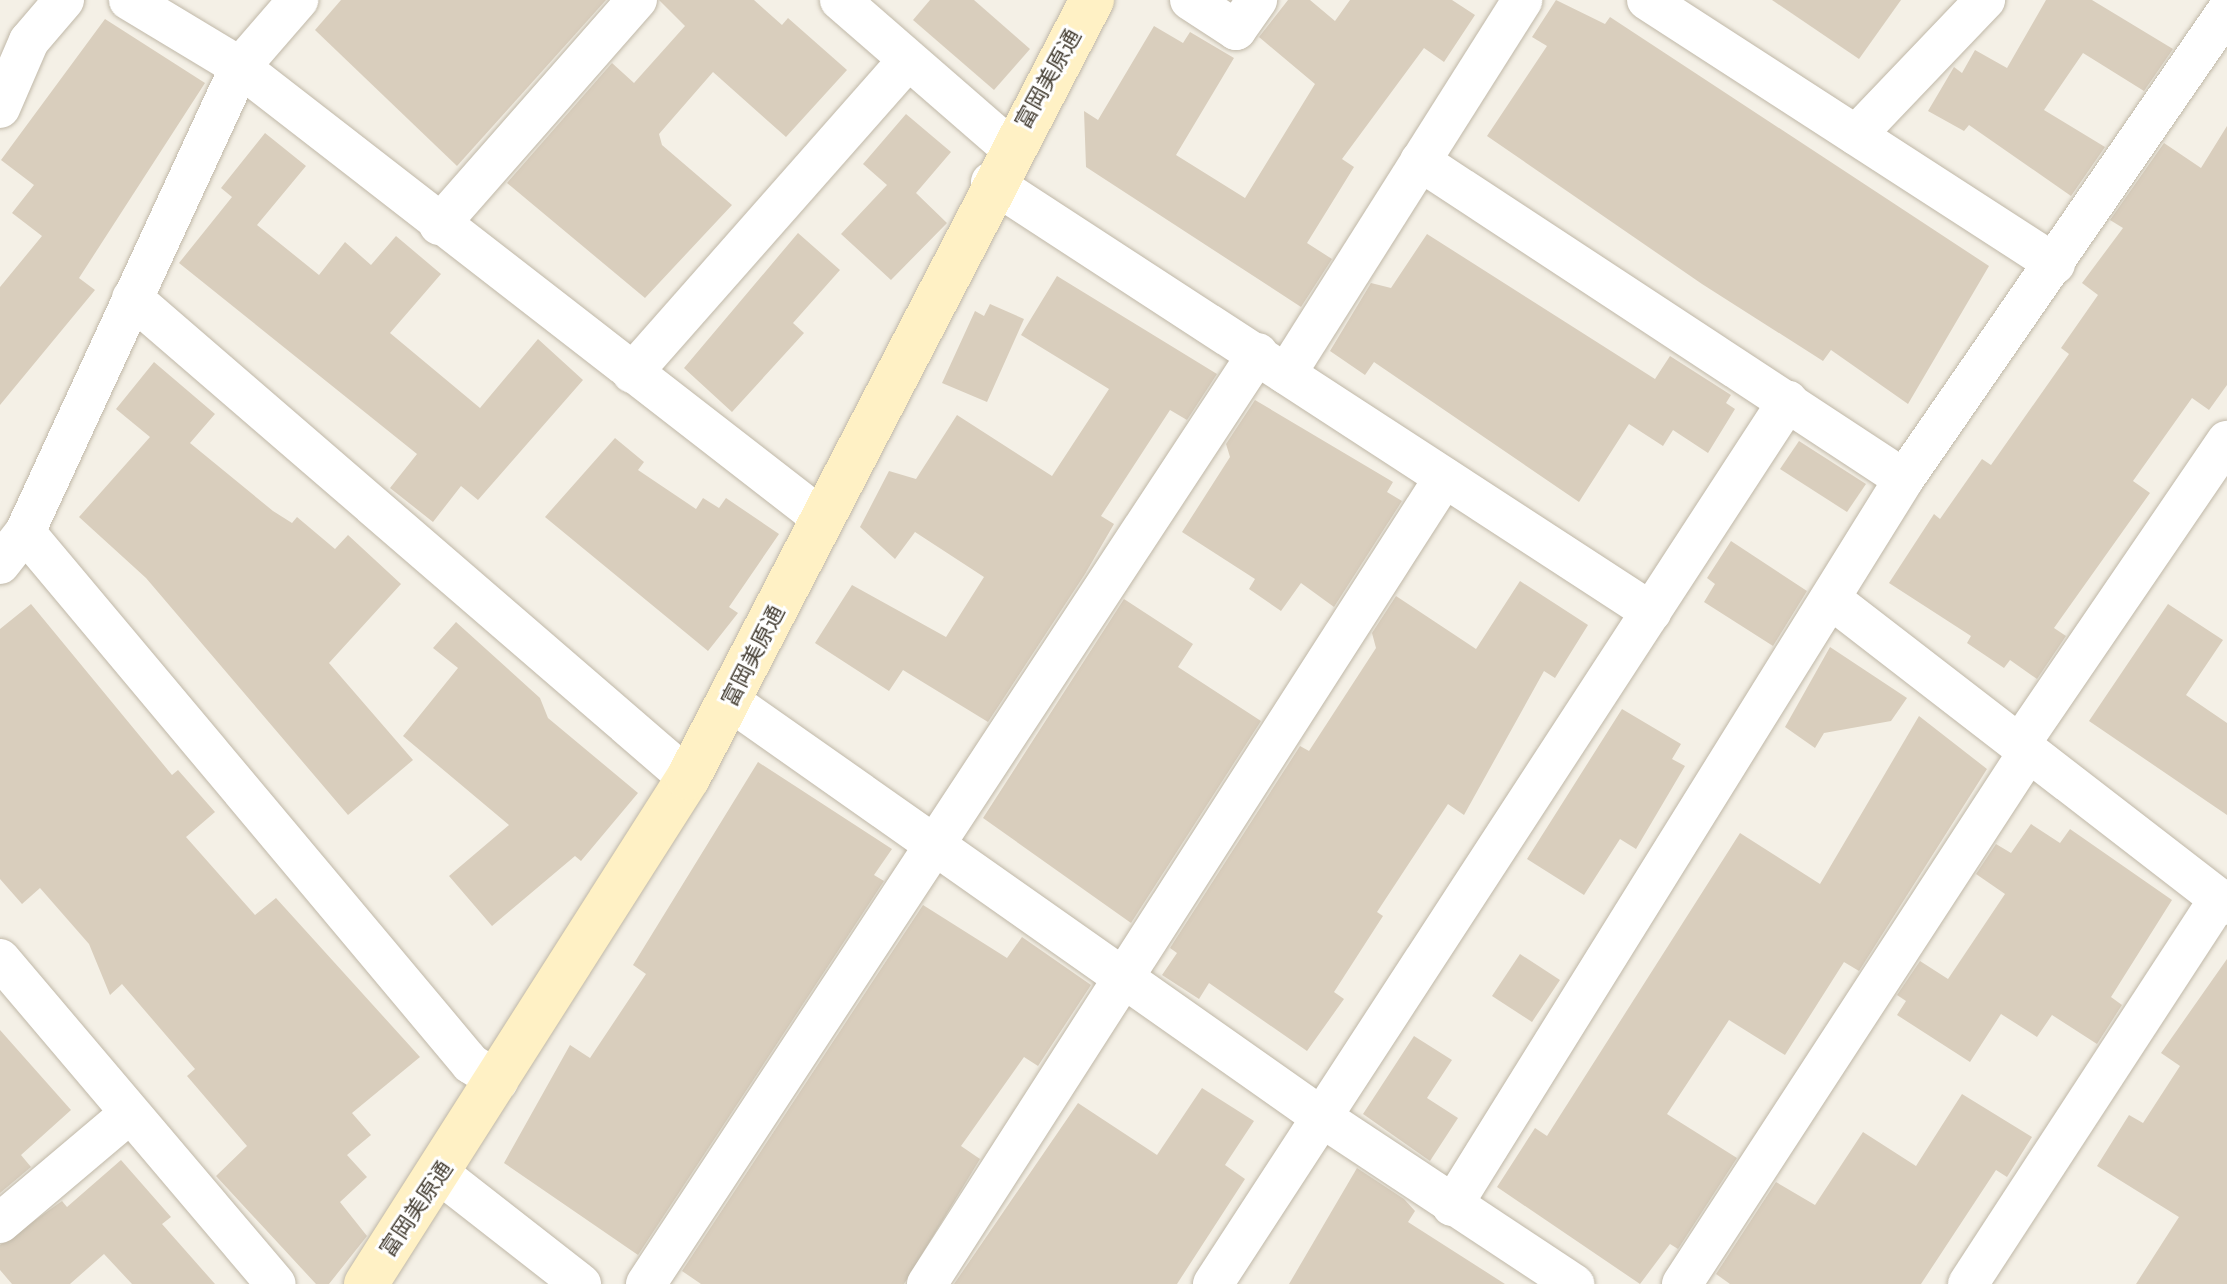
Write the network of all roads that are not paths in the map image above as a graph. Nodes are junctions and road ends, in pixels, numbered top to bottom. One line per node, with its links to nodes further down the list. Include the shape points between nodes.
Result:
1 (64, 0): 15 (street, via 29,41)
2 (129, 0): 14 (street)
3 (298, 0): 14 (street)
4 (637, 0): 19 (street)
5 (840, 0): 13 (street)
6 (1092, 0): 18 (street, 富岡美原通)
7 (1190, 0): 8 (street, via 1236,30)
8 (1257, 0)
9 (1522, 0): 17 (street)
10 (1647, 0): 16 (street)
11 (1985, 0): 16 (street)
12 (2227, 11): 20 (street)
13 (907, 61): 18 (street); 23 (street)
14 (240, 67): 19 (street); 21 (street)
15 (0, 108)
16 (1856, 135): 20 (street)
17 (1420, 161): 22 (street); 24 (street)
18 (1001, 165): 22 (street); 28 (street, 富岡美原通)
19 (439, 225): 23 (street)
20 (2055, 264): 27 (street)
21 (132, 298): 29 (street); 35 (street)
22 (1272, 364): 26 (street); 36 (street)
23 (632, 373): 28 (street)
24 (1788, 401): 27 (street); 32 (street)
25 (2227, 441): 34 (street)
26 (1444, 478): 32 (street); 39 (street)
27 (1904, 479): 31 (street)
28 (824, 520): 33 (street, 富岡美原通)
29 (25, 532): 30 (street); 40 (street, via 471,1064)
30 (0, 564)
31 (1831, 599): 34 (street); 44 (street)
32 (1651, 612): 42 (street)
33 (730, 701): 35 (street, 富岡美原通); 36 (street)
34 (2024, 747): 37 (street); 53 (street)
35 (688, 778): 40 (street, 富岡美原通)
36 (931, 847): 39 (street); 50 (street)
37 (2223, 902): 54 (street)
38 (0, 959): 41 (street)
39 (1125, 979): 42 (street); 51 (street)
40 (498, 1081): 43 (street, 富岡美原通)
41 (129, 1114): 45 (street); 47 (street)
42 (1320, 1116): 44 (street); 52 (street)
43 (440, 1174): 48 (street, 富岡美原通); 49 (street)
44 (1452, 1206): 46 (street)
45 (0, 1223)
46 (1549, 1277)
47 (276, 1284)
48 (366, 1284)
49 (581, 1284)
50 (646, 1284)
51 (927, 1284)
52 (1213, 1284)
53 (1682, 1284)
54 (1968, 1284)

